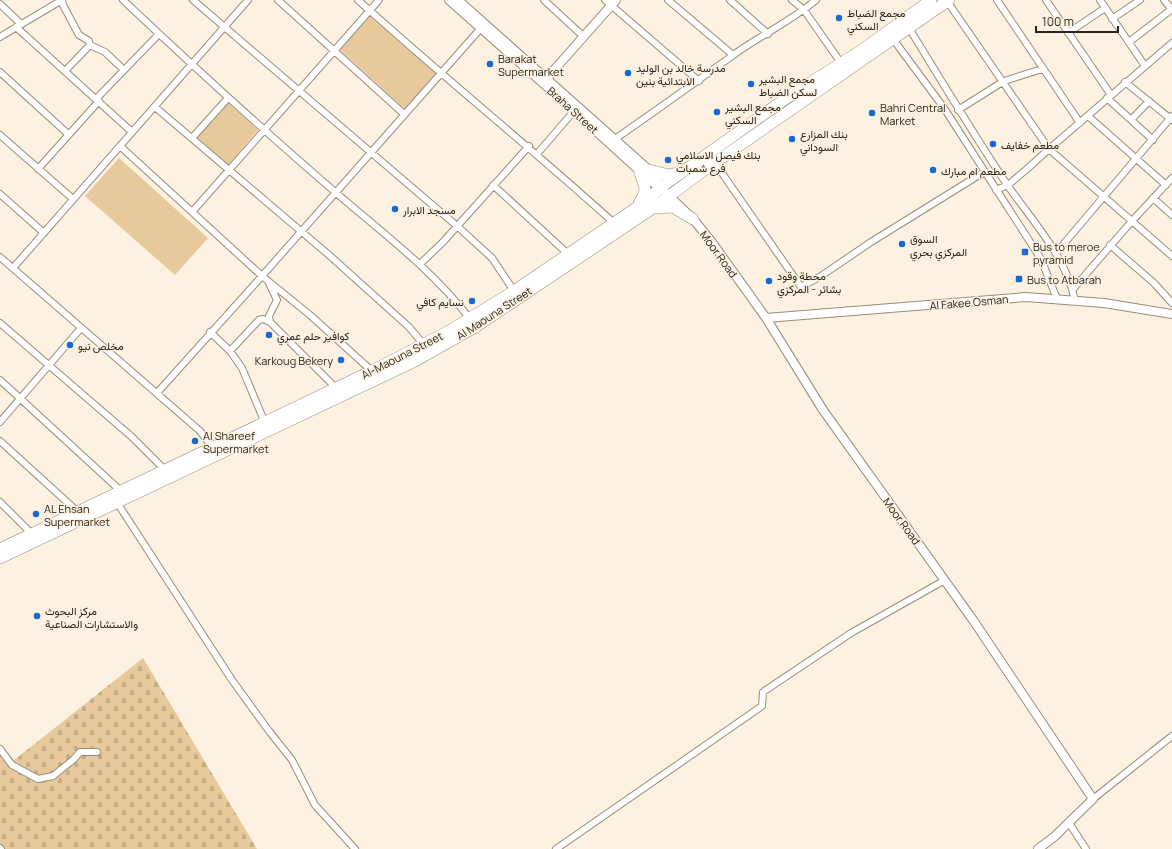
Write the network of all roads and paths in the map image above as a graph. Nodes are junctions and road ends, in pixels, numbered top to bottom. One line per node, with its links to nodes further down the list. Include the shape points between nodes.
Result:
1 (62, 0): 29 (street); 41 (street, via 80,35 89,41)
2 (123, 0): 34 (street)
3 (248, 0): 30 (street)
4 (278, 0): 42 (street)
5 (358, 0): 25 (street)
6 (379, 0): 25 (street)
7 (449, 0): 31 (street, Braha Street)
8 (544, 0): 37 (street)
9 (668, 0): 44 (street)
10 (730, 0): 35 (street)
11 (792, 0): 26 (street)
12 (816, 0): 26 (street)
13 (997, 0): 48 (street)
14 (1046, 0): 33 (street)
15 (1100, 0): 24 (street)
16 (1140, 0): 28 (street)
17 (1164, 0): 27 (street)
18 (196, 1): 30 (street)
19 (461, 1): 53 (street)
20 (926, 1): 43 (highway, Al-Maouna Street)
21 (948, 1): 32 (highway, Al Maouna Street); 55 (street)
22 (611, 2): 37 (street); 54 (street)
23 (0, 4): 29 (street)
24 (1105, 8): 28 (street); 33 (street)
25 (370, 10): 42 (street); 52 (street)
26 (804, 10): 35 (street); 45 (street)
27 (1172, 10): 39 (street)
28 (1112, 19): 39 (street)
29 (19, 25): 36 (street); 50 (street)
30 (224, 27): 46 (street); 57 (street)
31 (481, 28): 52 (street); 64 (street, Braha Street)
32 (909, 28): 38 (highway, Al Maouna Street); 63 (street)
33 (1068, 33): 58 (street)
34 (159, 34): 46 (street); 49 (street)
35 (768, 34): 44 (street)
36 (0, 37)
37 (584, 37): 53 (street)
38 (894, 39): 43 (highway, Al Maouna Street); 88 (street, via 944,108)
39 (1129, 42): 47 (street)
40 (1172, 43): 47 (street)
41 (90, 45): 49 (street, via 105,52); 50 (street)
42 (334, 50): 57 (street); 65 (street)
43 (864, 54): 45 (highway, Al-Maouna Street); 83 (highway, Al Maouna Street)
44 (733, 55): 54 (street)
45 (841, 63): 87 (highway, Al-Maouna Street, via 788,97)
46 (192, 64): 59 (street); 62 (street)
47 (1145, 66): 56 (street)
48 (1042, 69): 55 (street); 69 (street)
49 (124, 70): 60 (street)
50 (65, 71): 60 (street)
51 (0, 72): 72 (street)
52 (442, 74): 65 (street); 78 (street)
53 (547, 78): 75 (street)
54 (699, 81): 75 (street)
55 (1004, 81): 63 (street); 79 (street)
56 (1126, 82): 58 (street); 61 (street)
57 (300, 90): 70 (street); 80 (street)
58 (1109, 96): 66 (street); 68 (street)
59 (228, 98): 70 (street); 74 (street)
60 (97, 100): 71 (street); 72 (street)
61 (1149, 101): 67 (street); 68 (street)
62 (156, 107): 71 (street); 74 (street)
63 (958, 110): 91 (street)
64 (574, 111): 81 (street); 85 (street, Braha Street)
65 (404, 114): 80 (street)
66 (1088, 116): 69 (street); 82 (street)
67 (1171, 118): 76 (street)
68 (1131, 120): 76 (street)
69 (1080, 123): 79 (street)
70 (264, 130): 86 (street); 95 (street)
71 (132, 132): 77 (street)
72 (68, 134): 84 (street)
73 (0, 136): 84 (street)
74 (192, 138): 86 (street)
75 (615, 139): 85 (street)
76 (1153, 140): 82 (street)
77 (120, 146): 100 (street); 103 (street)
78 (529, 146): 81 (street); 90 (street)
79 (1048, 148): 91 (street); 98 (street)
80 (372, 151): 95 (street); 108 (street)
81 (537, 154): 107 (street)
82 (1137, 158): 92 (street); 98 (street)
83 (715, 163): 88 (street, via 801,287); 97 (highway, Al Maouna Street)
84 (38, 169): 100 (street)
85 (644, 169): 87 (highway, via 669,175); 93 (street, Moor Road, via 658,180); 101 (highway, via 646,192)
86 (228, 170): 103 (street); 109 (street)
87 (683, 172): 93 (highway, Al-Maouna Street)
88 (984, 172): 94 (street)
89 (1172, 178): 92 (street)
90 (493, 185): 108 (street); 113 (street)
91 (1008, 185): 94 (street); 112 (street)
92 (1166, 185): 99 (street)
93 (661, 188): 97 (street, Moor Road); 101 (highway, Al-Maouna Street)
94 (996, 190): 122 (street, via 1041,259)
95 (336, 193): 109 (street); 116 (street)
96 (0, 194): 110 (street)
97 (670, 196): 102 (highway, Al Maouna Street); 105 (street, Moor Road)
98 (1105, 197): 106 (street); 112 (street)
99 (1153, 198): 104 (street); 106 (street)
100 (73, 199): 110 (street)
101 (636, 208): 107 (highway, Al-Maouna Street)
102 (653, 208): 105 (highway, via 673,207); 147 (highway, Al Maouna Street, via 455,340)
103 (192, 212): 118 (street)
104 (1172, 215)
105 (693, 219): 126 (street, Moor Road)
106 (1132, 221): 111 (street); 114 (street)
107 (614, 223): 113 (highway, Al-Maouna Street)
108 (457, 226): 116 (street); 121 (street, via 492,258)
109 (301, 232): 118 (street); 132 (street, via 409,327)
110 (44, 233): 117 (street)
111 (1110, 245): 120 (street); 124 (street, via 1154,283)
112 (1056, 253): 120 (street)
113 (568, 254): 121 (highway, Al-Maouna Street)
114 (1172, 256)
115 (0, 257): 117 (street)
116 (420, 264): 127 (street, via 447,290)
117 (13, 268): 130 (street)
118 (262, 276): 119 (street); 131 (street)
119 (269, 282): 128 (street, via 278,300 269,316); 135 (street)
120 (1073, 289): 123 (street)
121 (514, 291): 127 (highway, Al-Maouna Street)
122 (1057, 299): 123 (street, Al Fakee Osman); 126 (street, Al Fakee Osman, via 1026,297)
123 (1075, 300): 125 (street, Al Fakee Osman)
124 (1172, 303)
125 (1172, 314)
126 (766, 318): 152 (street, Moor Road, via 823,410)
127 (470, 319): 132 (highway, Al-Maouna Street)
128 (270, 322): 133 (street, via 259,320); 137 (street)
129 (0, 323): 134 (street)
130 (81, 328): 134 (street); 138 (street)
131 (210, 332): 133 (street); 138 (street)
132 (424, 345): 135 (highway, Al-Maouna Street)
133 (230, 351): 141 (street, via 248,379)
134 (48, 366): 139 (street); 144 (street, via 132,437)
135 (372, 371): 137 (highway, Al-Maouna Street)
136 (0, 380): 139 (street)
137 (336, 388): 141 (highway, Al-Maouna Street)
138 (156, 393): 143 (street, via 200,431)
139 (20, 398): 140 (street); 145 (street)
140 (0, 422)
141 (265, 423): 143 (highway, Al-Maouna Street)
142 (0, 441): 148 (street)
143 (213, 448): 144 (highway, Al-Maouna Street)
144 (166, 471): 145 (highway, Al-Maouna Street)
145 (122, 492): 148 (highway, Al-Maouna Street)
146 (0, 502): 149 (street)
147 (118, 504): 151 (highway, Al Maouna Street); 158 (street, via 232,680 298,769 320,811)
148 (78, 512): 149 (highway, Al-Maouna Street)
149 (32, 534): 150 (highway, Al-Maouna Street)
150 (0, 549)
151 (0, 558)
152 (945, 580): 156 (street, Moor Road); 159 (street, via 851,634 764,692 762,706)
153 (1172, 736): 156 (street)
154 (0, 749): 155 (street, via 12,765 38,779 53,776 80,752)
155 (97, 752)
156 (1094, 799): 157 (street)
157 (1069, 823): 160 (street); 161 (street)
158 (355, 849)
159 (556, 849)
160 (1038, 849)
161 (1086, 849)

